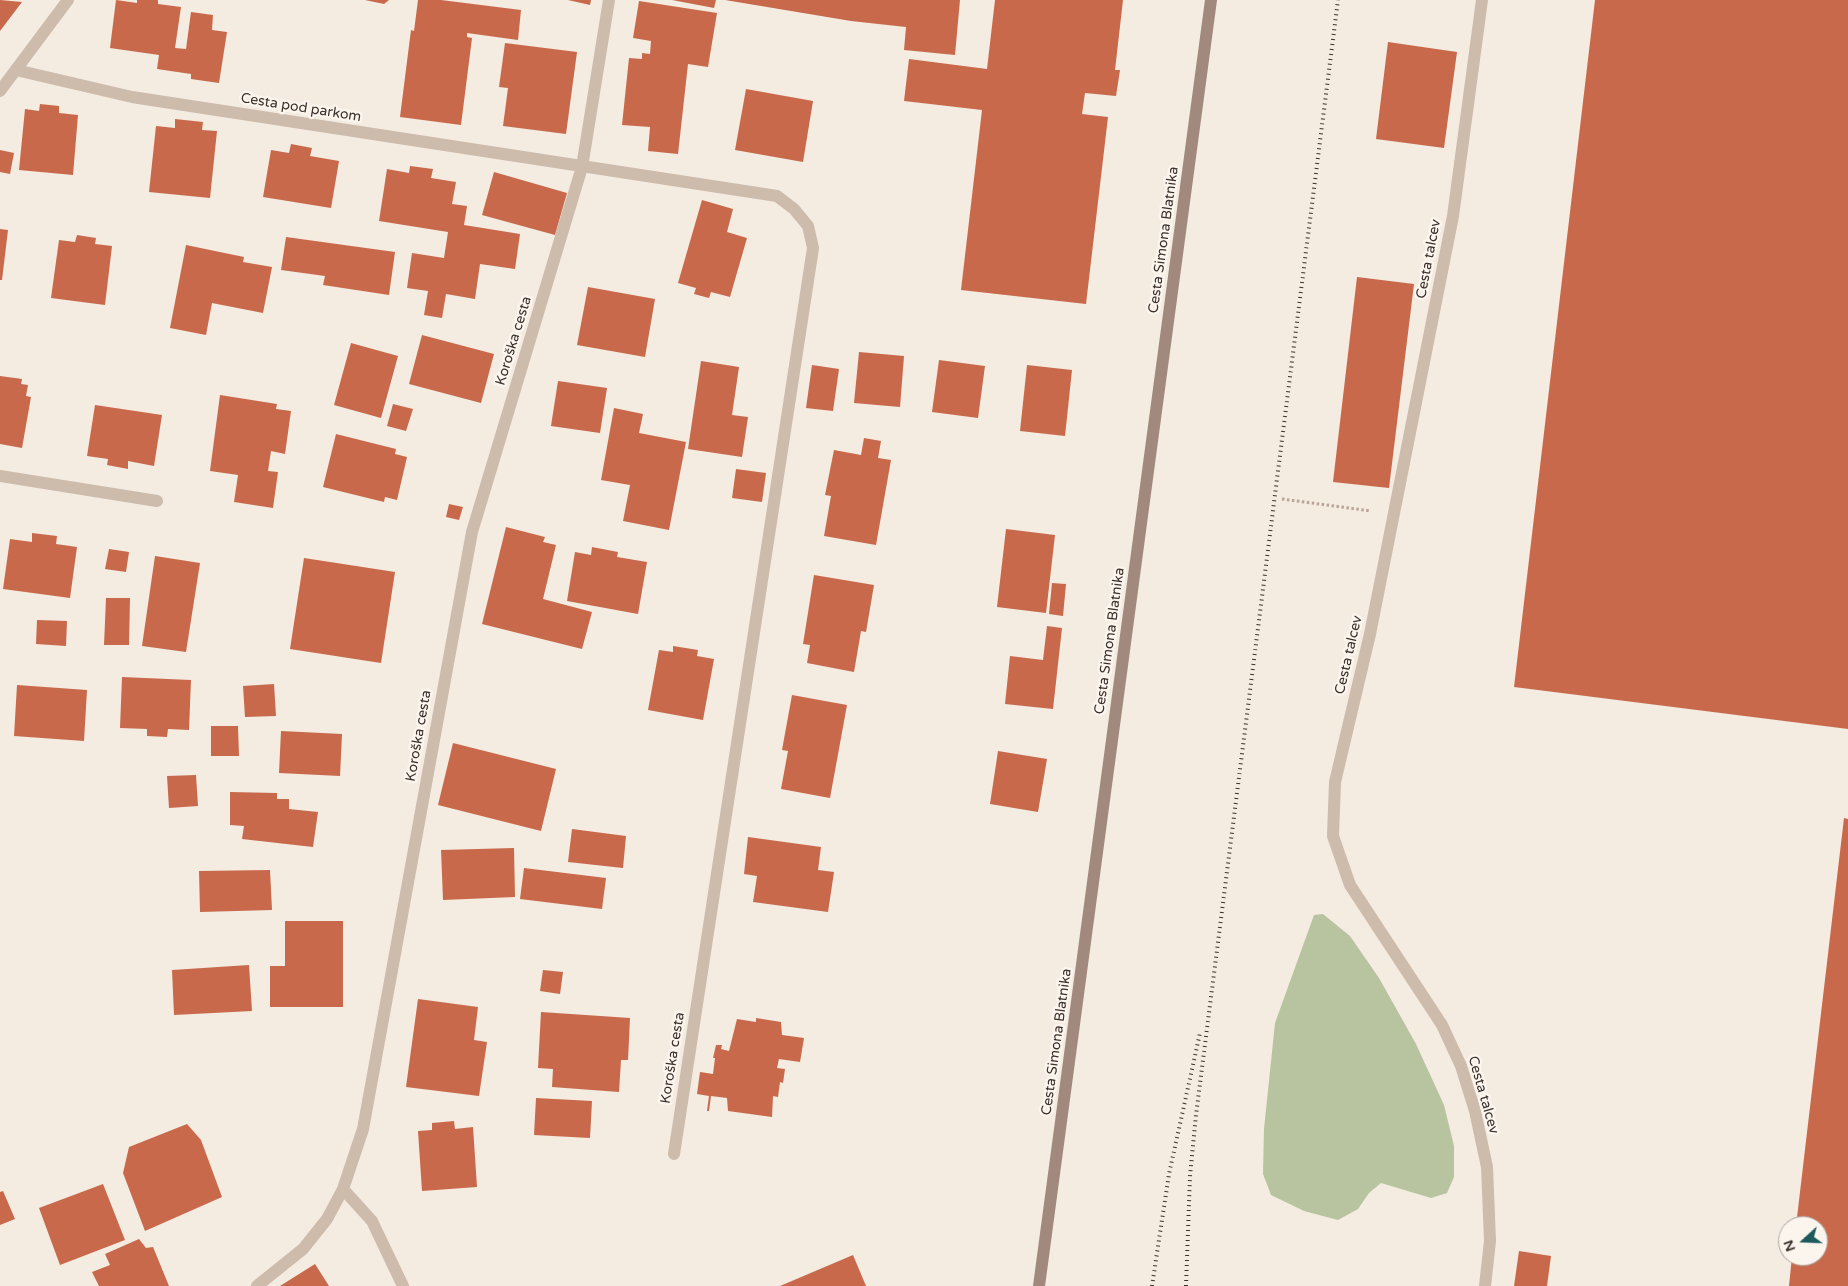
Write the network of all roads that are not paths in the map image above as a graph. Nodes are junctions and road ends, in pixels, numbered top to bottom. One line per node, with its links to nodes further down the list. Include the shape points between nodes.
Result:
1 (68, 0): 5 (street)
2 (609, 0): 7 (street, Koroška cesta)
3 (1211, 0): 14 (street, Cesta Simona Blatnika)
4 (1482, 0): 15 (street, Cesta talcev, via 1453,216 1370,634 1335,782 1333,836 1350,886 1442,1025 1461,1066 1487,1167 1490,1241)
5 (16, 70): 6 (street); 7 (street, Cesta pod parkom, via 132,97)
6 (0, 91)
7 (582, 167): 10 (street, Koroška cesta, via 777,196 808,226 813,248); 11 (street, Koroška cesta, via 472,532 363,1129)
8 (0, 476): 9 (street)
9 (157, 501)
10 (674, 1154)
11 (343, 1189): 12 (street, Koroška cesta, via 327,1220 303,1249); 13 (street, via 372,1221)
12 (257, 1286)
13 (403, 1286)
14 (1040, 1286)
15 (1485, 1286)

